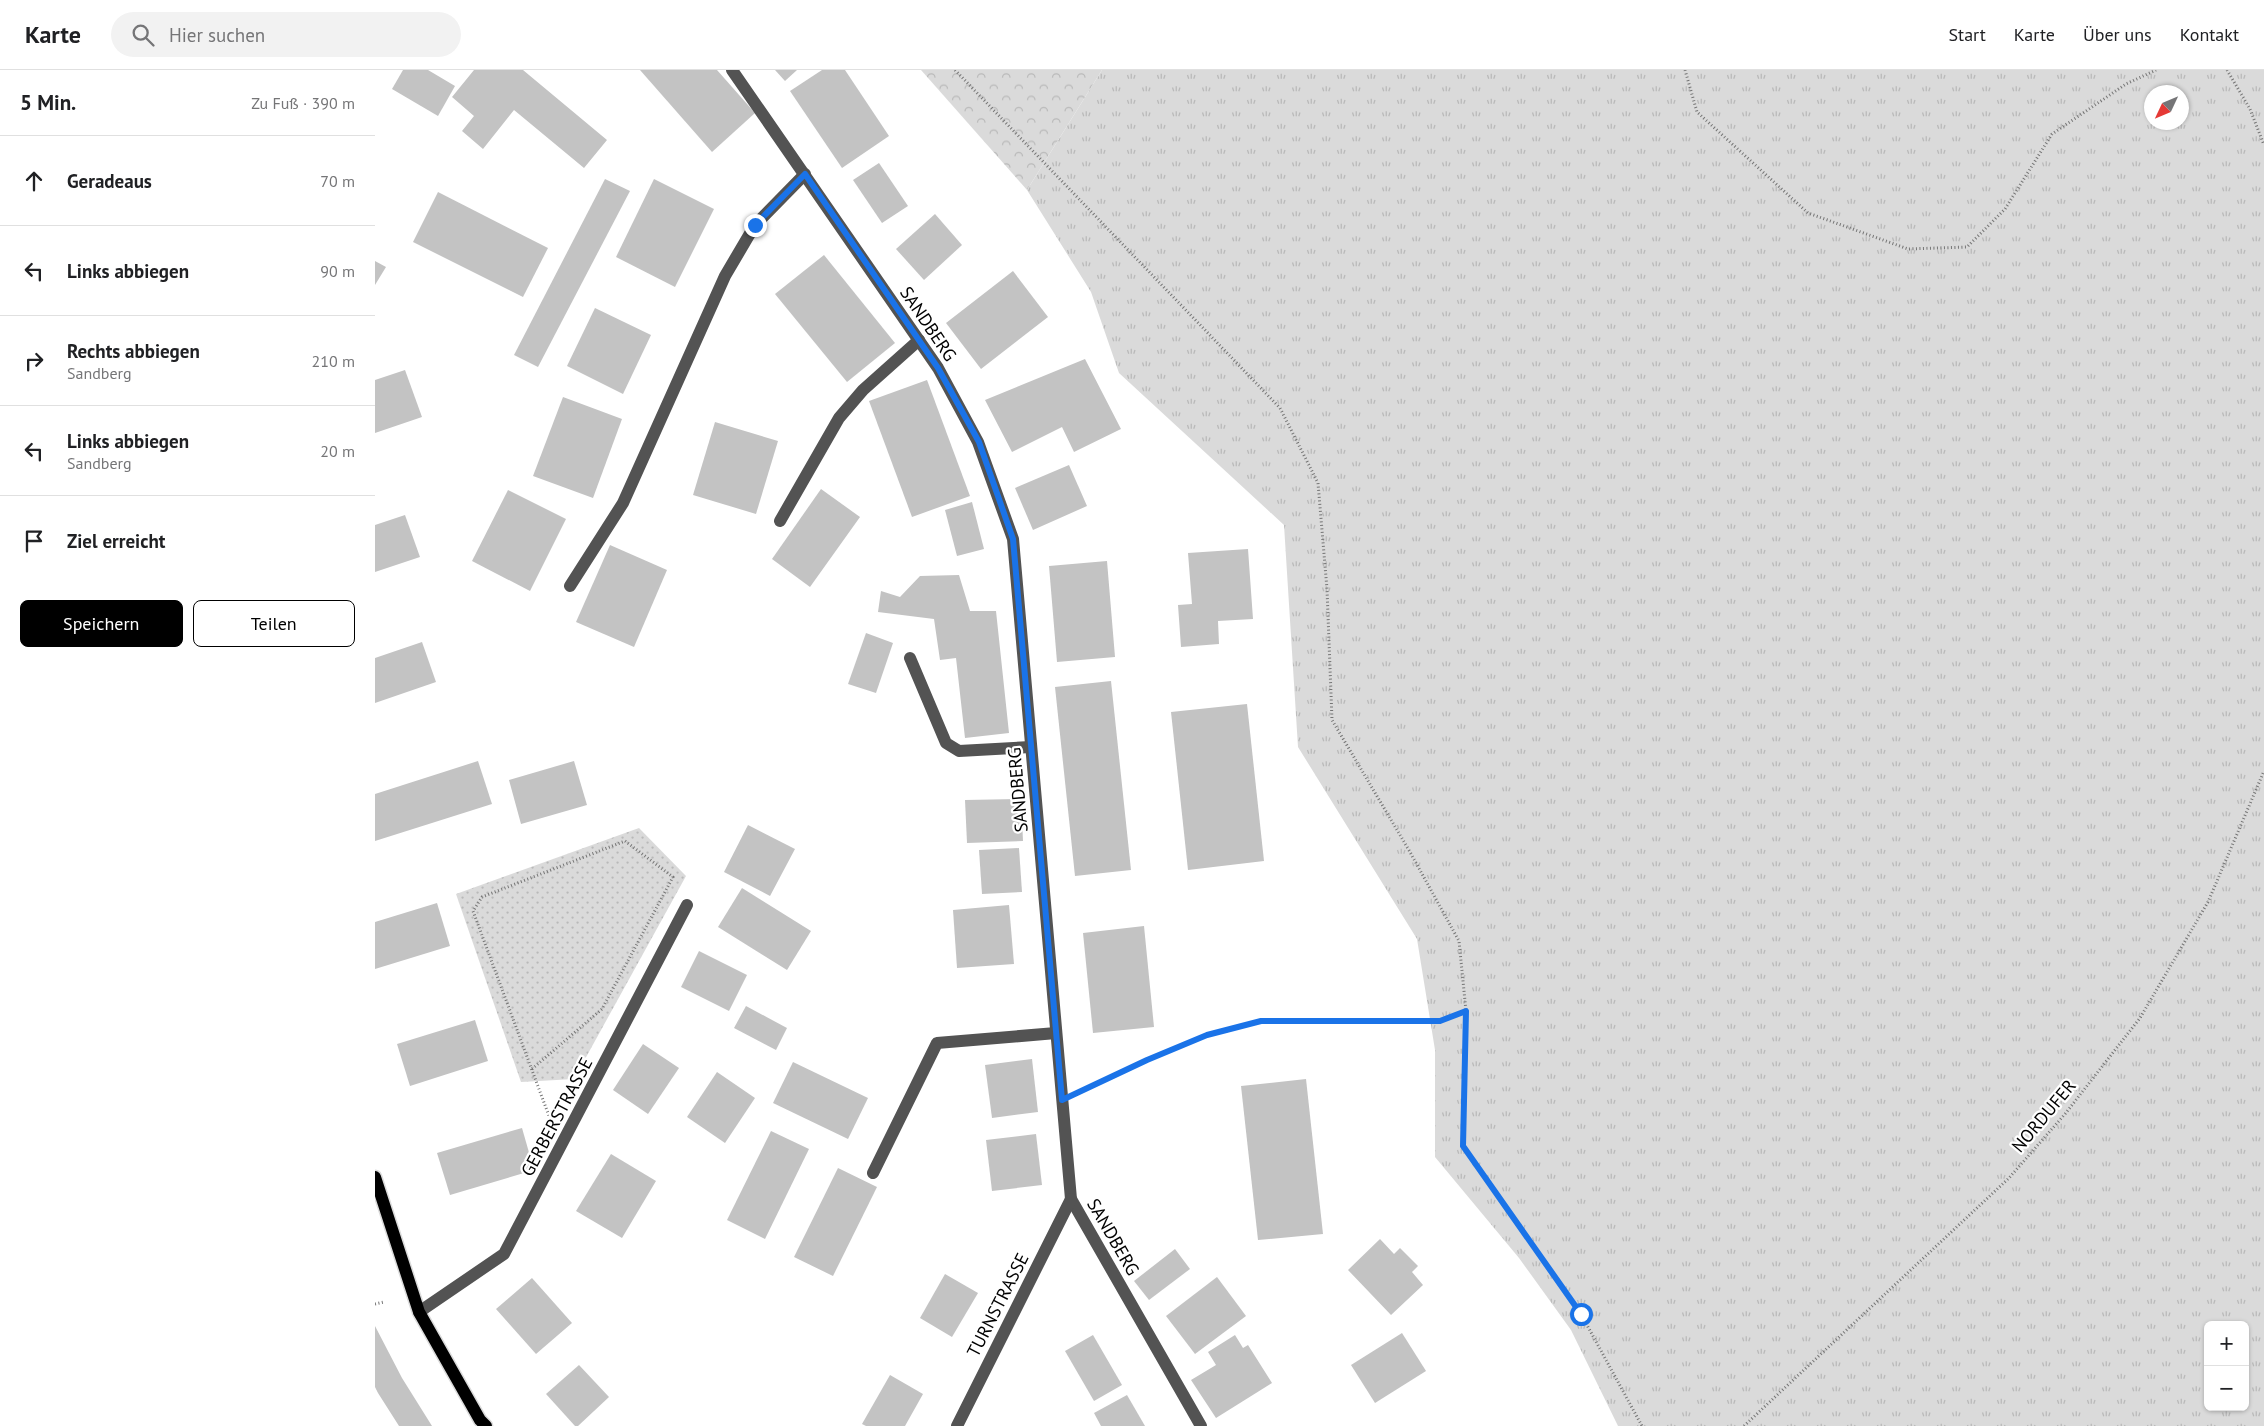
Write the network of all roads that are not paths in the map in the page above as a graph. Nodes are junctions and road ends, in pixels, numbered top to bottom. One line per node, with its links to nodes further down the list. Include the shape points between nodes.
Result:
1 (732, 70): 2 (street, SANDBERG)
2 (805, 174): 3 (street, SANDBERG); 5 (street, via 755,225 725,276 623,503)
3 (919, 340): 4 (street, via 863,390 839,418); 7 (street, SANDBERG, via 979,442 1013,539)
4 (780, 521)
5 (570, 586)
6 (910, 658): 7 (street, via 946,743 959,752)
7 (1031, 747): 9 (street, SANDBERG)
8 (687, 905): 13 (street, GERBERSTRASSE, via 504,1254)
9 (1057, 1033): 10 (street, via 937,1043); 12 (street, SANDBERG)
10 (873, 1173)
11 (375, 1177): 13 (main road)
12 (1071, 1200): 15 (street, TURNSTRASSE); 16 (street, SANDBERG)
13 (419, 1312): 14 (main road)
14 (486, 1426)
15 (957, 1426)
16 (1201, 1426)

